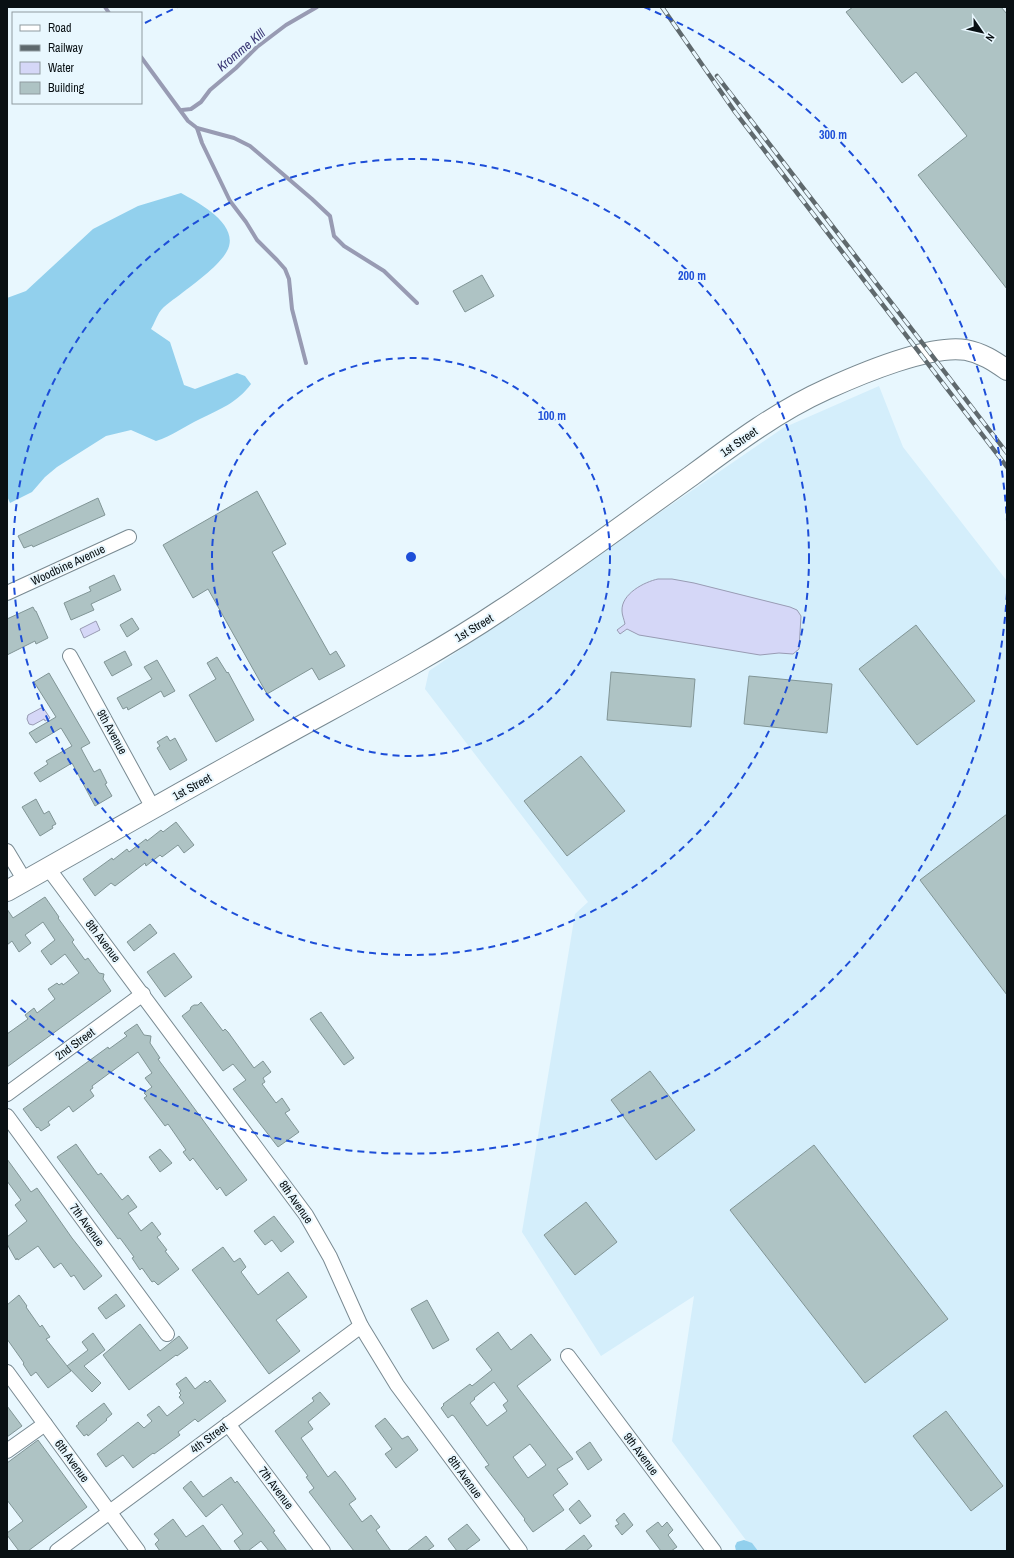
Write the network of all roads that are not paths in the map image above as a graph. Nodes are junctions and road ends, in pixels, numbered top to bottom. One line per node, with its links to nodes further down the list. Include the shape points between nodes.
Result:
1 (1007, 370): 5 (street, 1st Street, via 990,359 957,349 930,353 899,362 811,397 779,414 732,446 491,617)
2 (129, 537): 3 (street, Woodbine Avenue)
3 (7, 593)
4 (70, 656): 5 (street, 9th Avenue)
5 (153, 808): 7 (street, 1st Street)
6 (7, 851): 8 (street)
7 (48, 868): 8 (street, 1st Street); 10 (street, 8th Avenue)
8 (25, 881): 9 (street, 1st Street)
9 (7, 891)
10 (143, 994): 11 (street, 2nd Street); 13 (street, 8th Avenue, via 306,1215 330,1257)
11 (7, 1094)
12 (7, 1116): 14 (street, 7th Avenue)
13 (361, 1326): 18 (street, 4th Street); 24 (street, 8th Avenue, via 404,1394)
14 (166, 1334)
15 (568, 1356): 25 (street, 9th Avenue)
16 (7, 1372): 17 (street, 6th Avenue)
17 (45, 1424): 19 (street); 20 (street, 6th Avenue)
18 (228, 1424): 20 (street, 4th Street); 23 (street, 7th Avenue)
19 (7, 1452)
20 (110, 1512): 21 (street, 4th Street); 22 (street, 6th Avenue)
21 (57, 1551)
22 (138, 1551)
23 (323, 1551)
24 (520, 1551)
25 (714, 1551)

